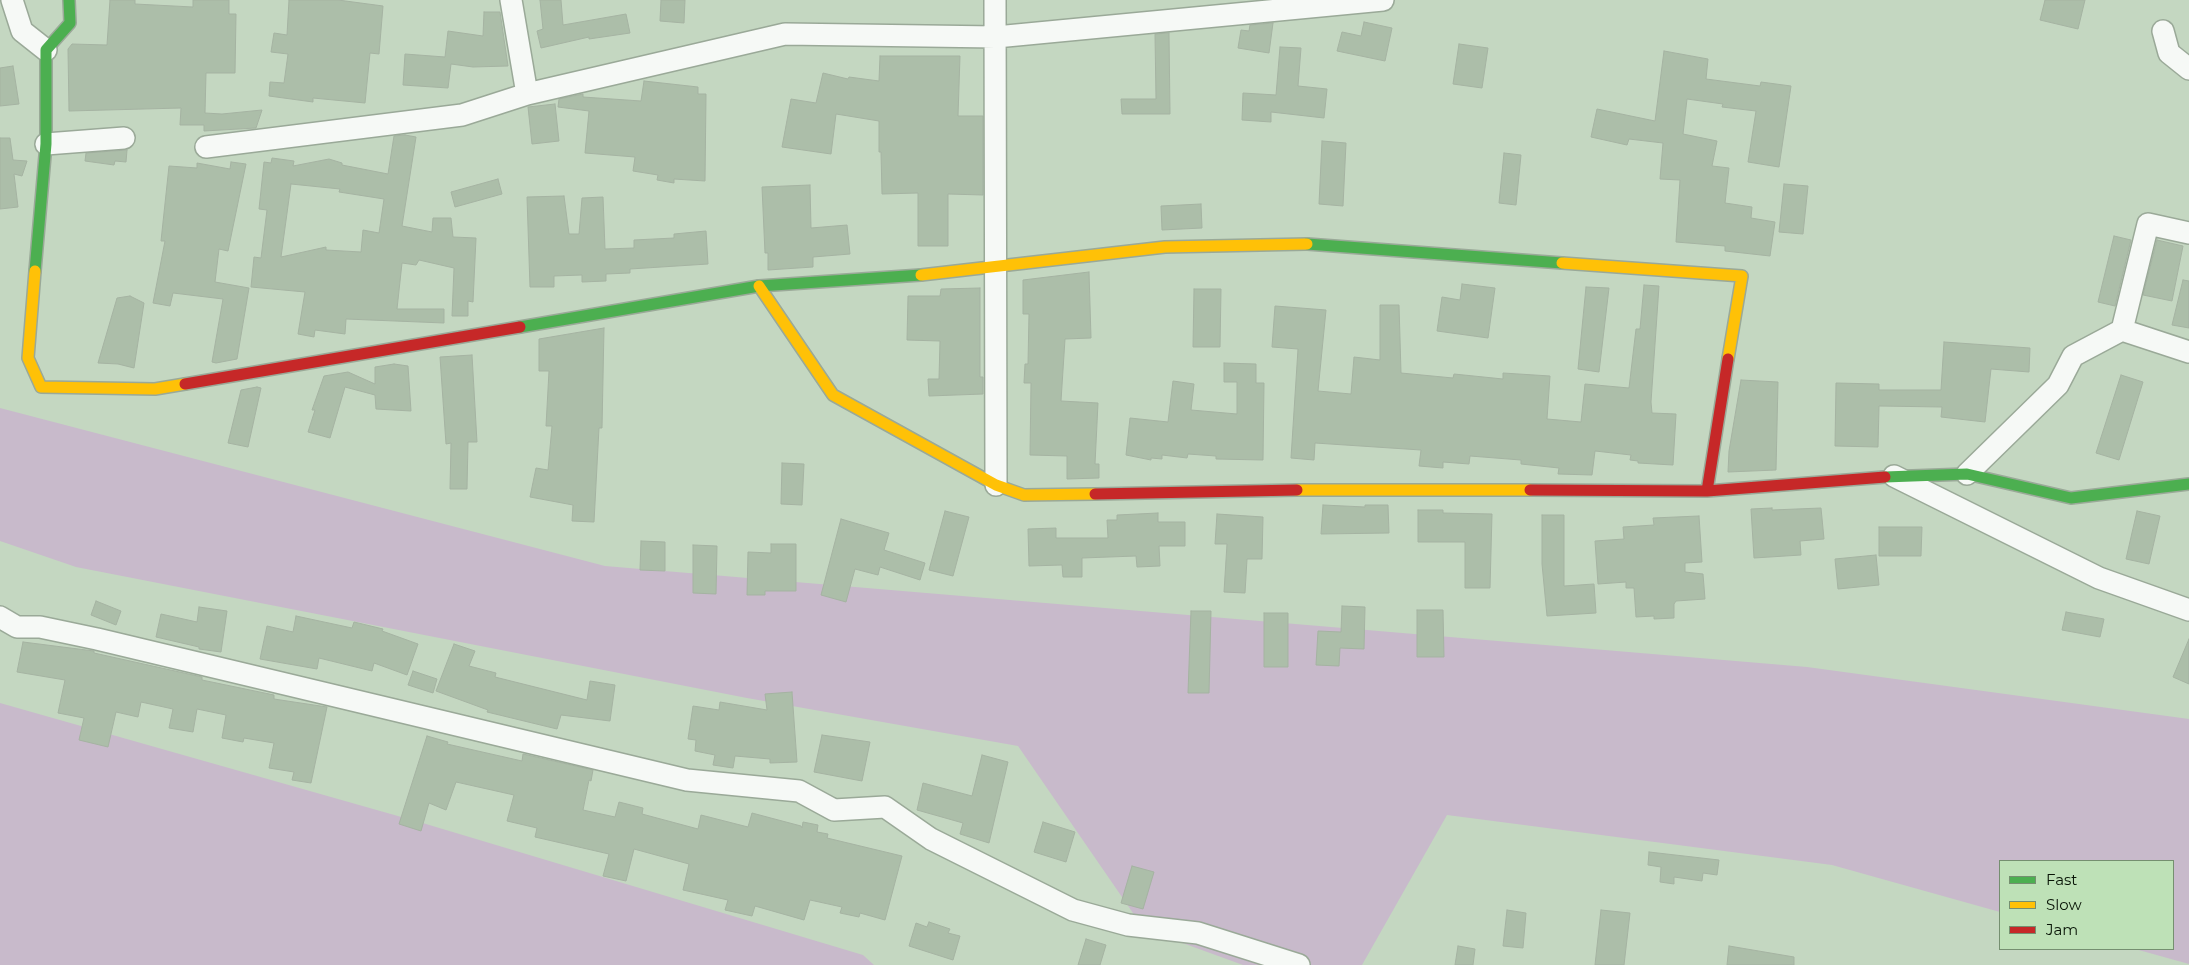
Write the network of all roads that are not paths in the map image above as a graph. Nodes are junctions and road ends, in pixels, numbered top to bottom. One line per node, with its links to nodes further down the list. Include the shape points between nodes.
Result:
1 (12, 0): 8 (street, via 22,31)
2 (69, 0): 8 (street, via 70,23)
3 (511, 0): 10 (street)
4 (995, 0): 7 (street)
5 (1383, 0): 7 (street)
6 (2163, 31): 9 (street, via 2169,53)
7 (996, 36): 10 (street, via 785,34); 15 (street)
8 (46, 50): 12 (street)
9 (2189, 70)
10 (527, 94): 13 (street, via 462,116)
11 (124, 138): 12 (street)
12 (46, 144): 16 (street, via 28,358 41,387 155,389)
13 (206, 147)
14 (2189, 232): 17 (street, via 2148,224)
15 (996, 268): 16 (street); 22 (street); 23 (street, via 1165,247 1302,244 1742,276)
16 (759, 286): 22 (street, via 833,395)
17 (2122, 330): 18 (street); 19 (street, via 2073,356 2058,385)
18 (2189, 352)
19 (1966, 474): 20 (street); 21 (street, via 2071,498)
20 (1894, 476): 23 (street); 24 (street, via 2099,578)
21 (2189, 484)
22 (996, 485): 23 (street, via 1024,495 1347,489)
23 (1707, 491)
24 (2189, 610)
25 (0, 617): 26 (street, via 17,627 40,627 97,638 687,780 799,791 834,810 885,807 931,839 1073,910 1128,925 1198,932)
26 (1299, 965)

